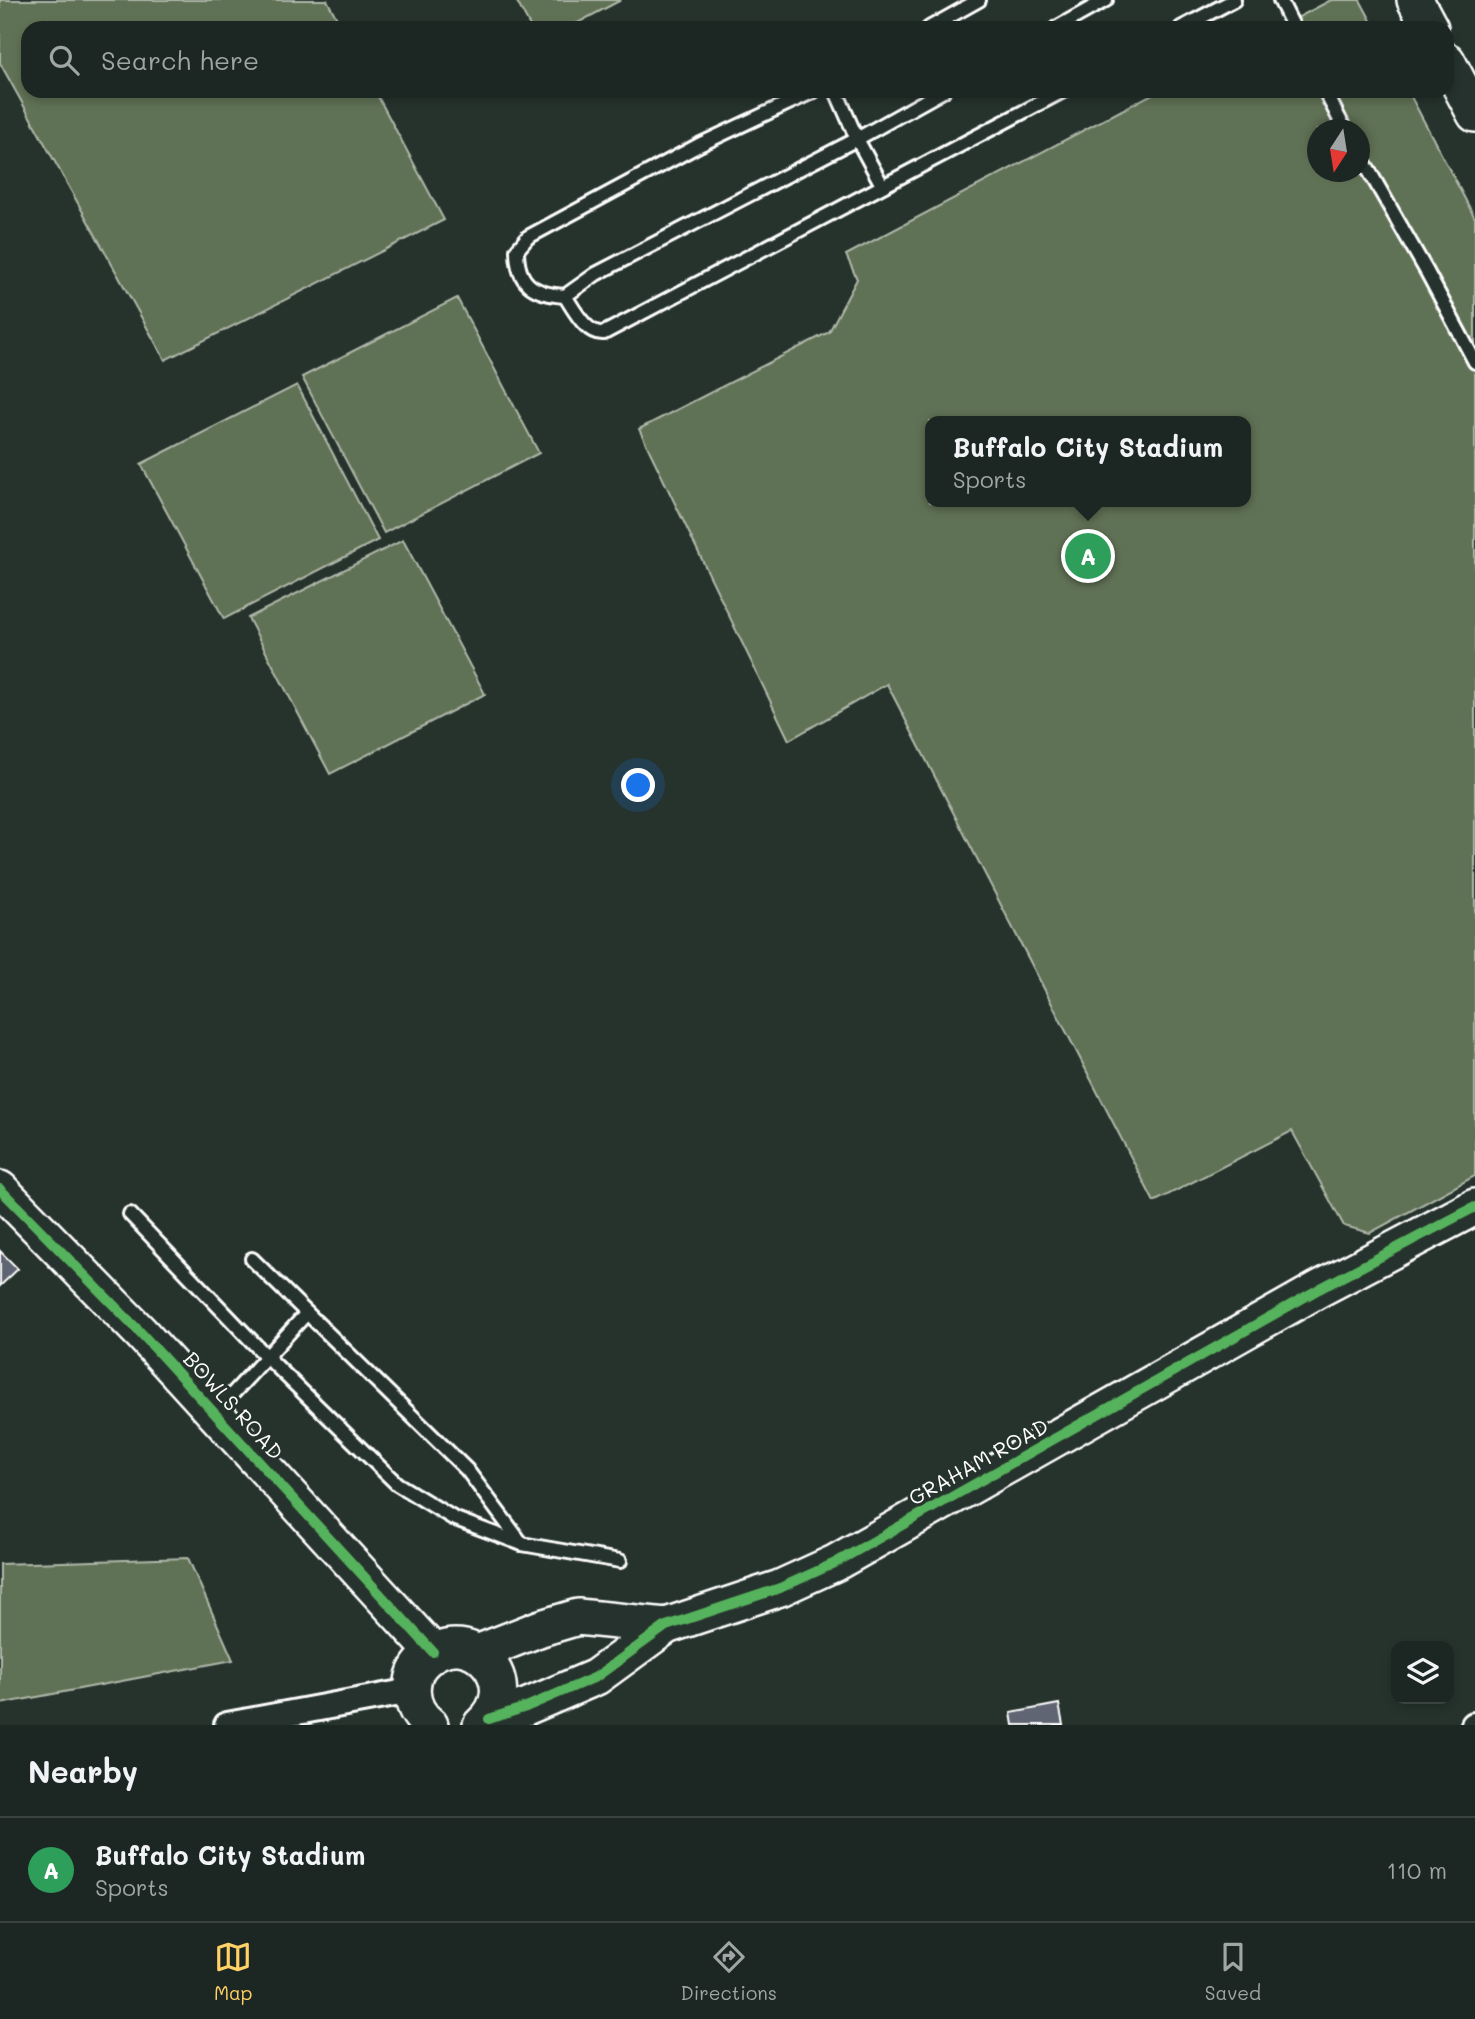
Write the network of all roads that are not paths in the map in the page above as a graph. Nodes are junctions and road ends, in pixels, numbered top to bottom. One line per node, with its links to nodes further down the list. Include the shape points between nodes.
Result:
1 (979, 0): 6 (lane)
2 (1106, 0): 7 (lane)
3 (1234, 0): 8 (lane)
4 (1280, 0): 9 (lane)
5 (1415, 0): 10 (street)
6 (942, 21)
7 (1068, 21)
8 (1194, 21)
9 (1290, 21)
10 (1426, 21)
11 (1454, 74): 17 (street)
12 (799, 98): 22 (lane, via 699,145 528,237 517,250 520,274 533,289)
13 (839, 98): 19 (lane)
14 (930, 98): 19 (lane)
15 (1050, 98): 21 (lane)
16 (1329, 98): 18 (lane)
17 (1475, 114)
18 (1339, 119)
19 (857, 139): 21 (lane); 22 (lane, via 596,274)
20 (1370, 172): 23 (lane)
21 (882, 185): 22 (lane, via 604,333 586,326)
22 (565, 296)
23 (1475, 362)
24 (0, 1189): 30 (street, BOWLS ROAD)
25 (1475, 1208): 33 (street, GRAHAM ROAD, via 1319,1289 835,1563 780,1588)
26 (130, 1214): 29 (lane)
27 (252, 1259): 28 (lane)
28 (307, 1313): 29 (lane); 31 (lane, via 467,1470)
29 (267, 1357): 30 (lane); 31 (lane, via 397,1484 453,1518)
30 (215, 1413): 34 (street, BOWLS ROAD)
31 (522, 1544): 32 (lane)
32 (620, 1561)
33 (666, 1626): 35 (street, GRAHAM ROAD, via 578,1617); 37 (street, GRAHAM ROAD, via 596,1677)
34 (433, 1652): 35 (street, via 463,1647); 36 (street, via 414,1675)
35 (477, 1653): 37 (street, via 497,1675 499,1691)
36 (411, 1691): 38 (street); 39 (street, via 414,1706)
37 (485, 1722)
38 (227, 1725)
39 (429, 1725)

